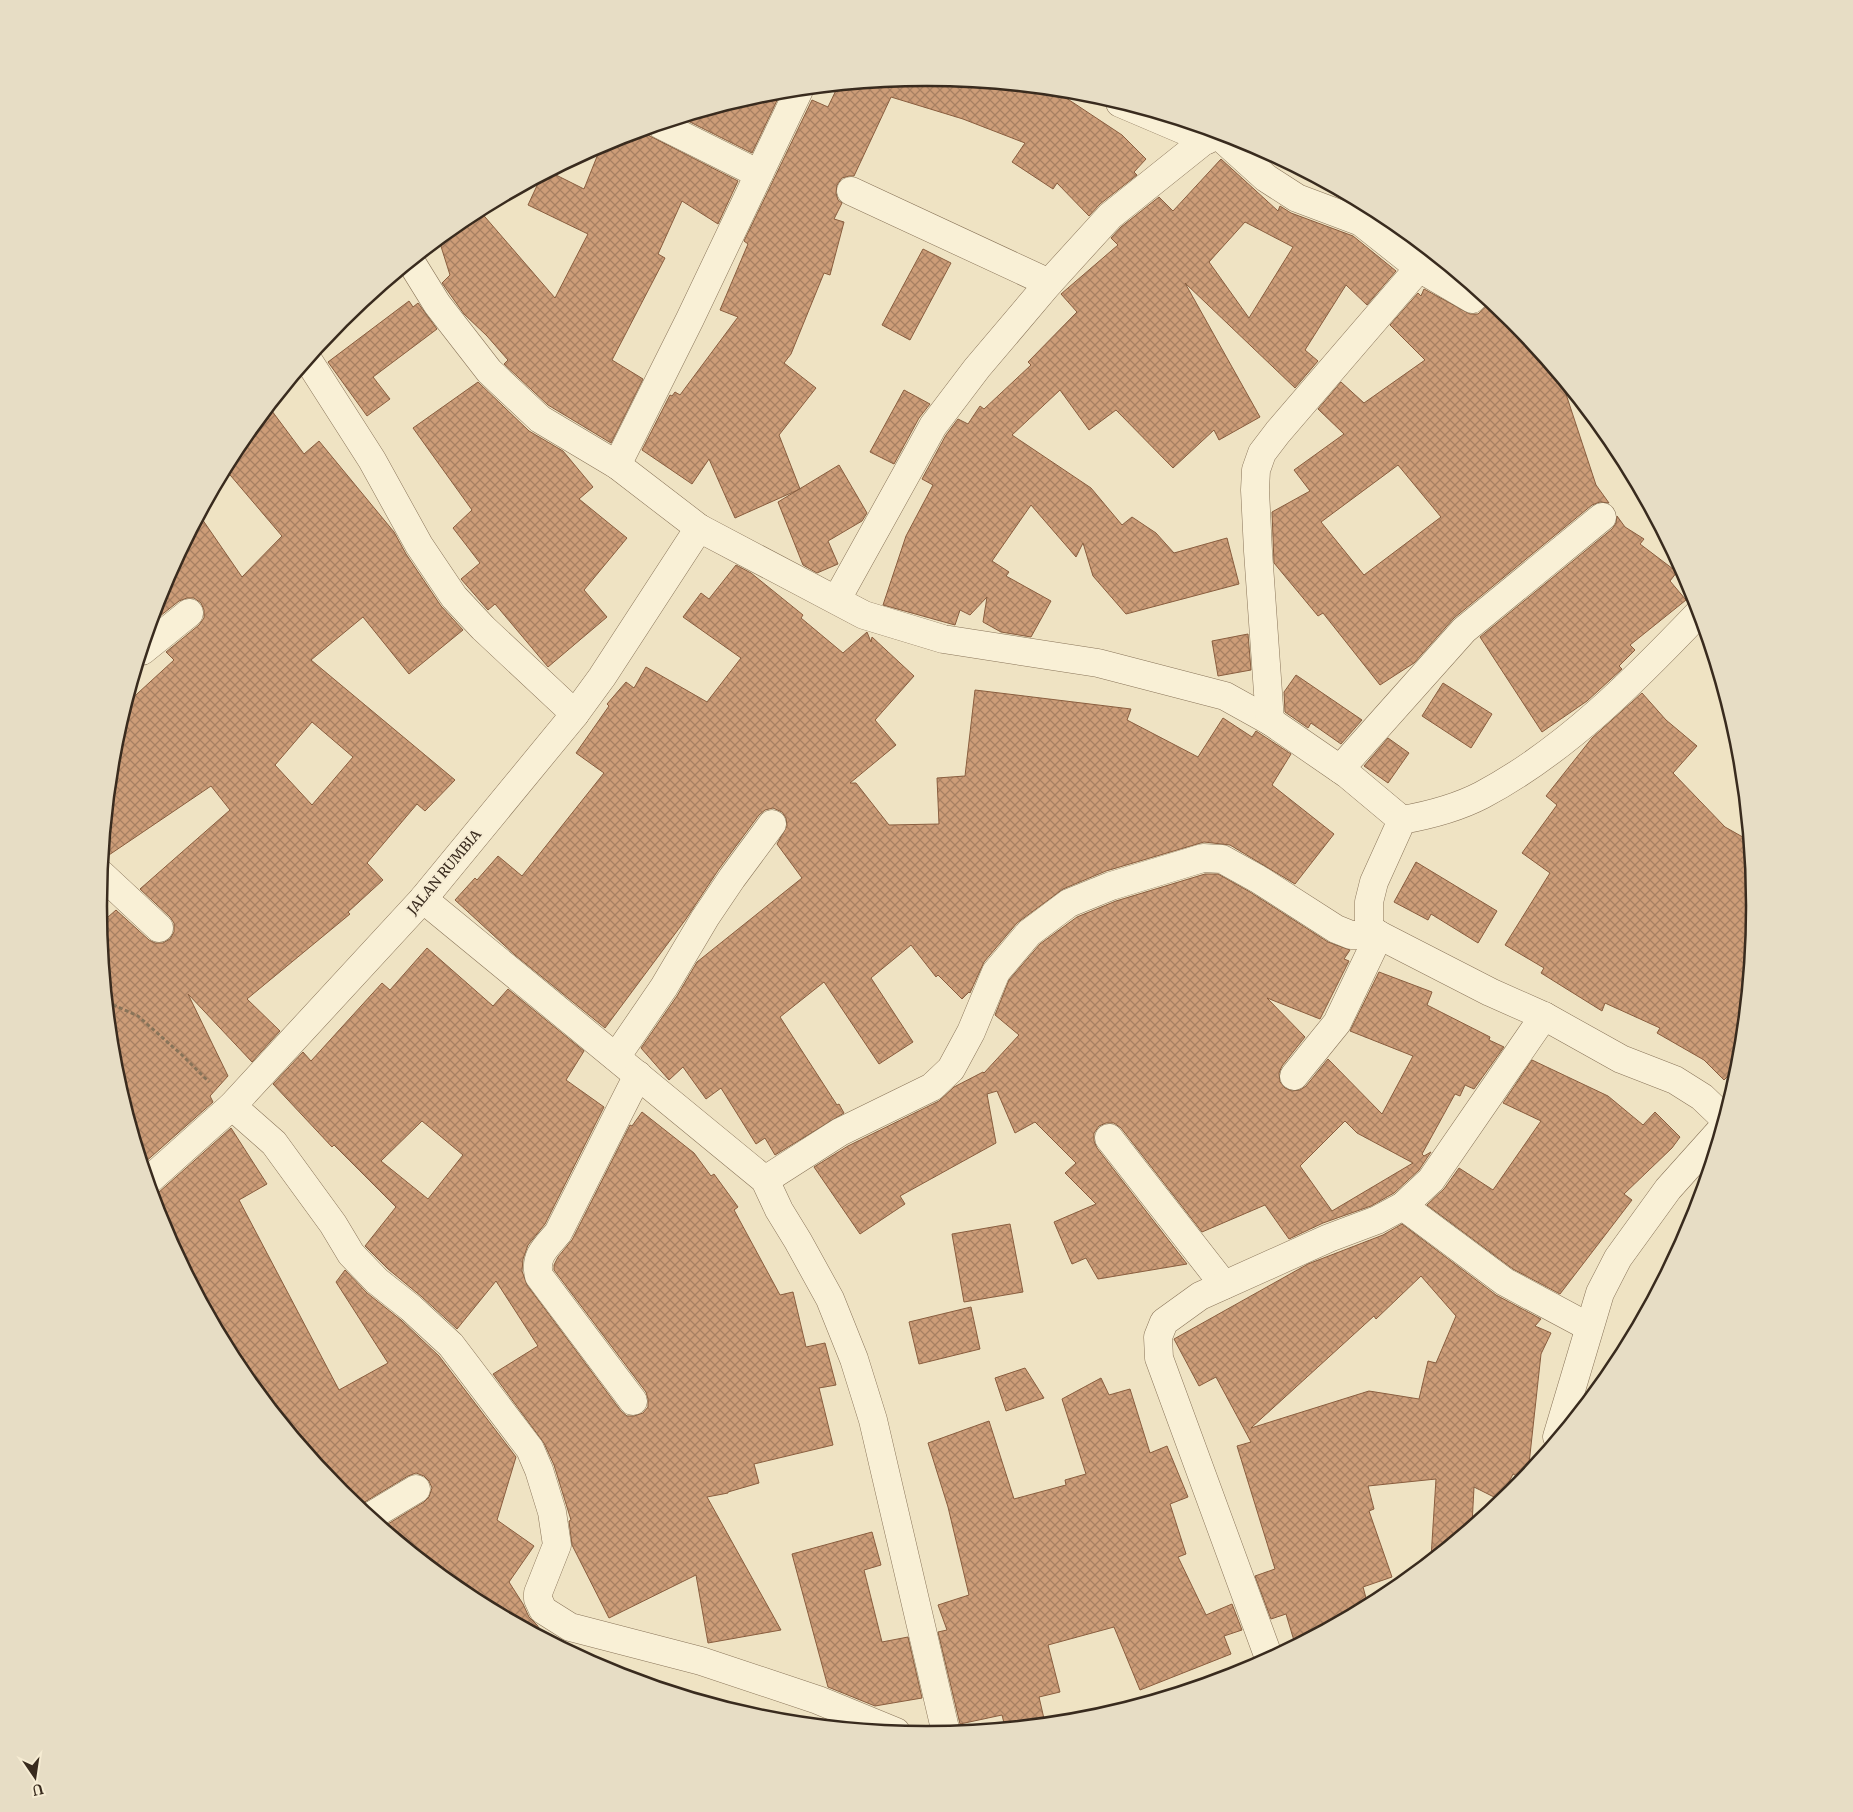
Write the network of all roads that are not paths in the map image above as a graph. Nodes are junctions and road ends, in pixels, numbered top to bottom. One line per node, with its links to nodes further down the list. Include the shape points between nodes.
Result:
1 (796, 97): 5 (street)
2 (668, 128): 5 (street)
3 (1209, 137): 9 (street, via 1110,216)
4 (1220, 141): 8 (street, via 1297,198 1361,222)
5 (758, 174): 12 (street, via 690,319)
6 (851, 191): 9 (street)
7 (414, 267): 12 (street, via 437,304 489,372 540,419)
8 (1419, 268): 10 (street, via 1472,299); 20 (street, via 1278,432 1262,453 1256,470 1258,551)
9 (1049, 283): 15 (street, via 933,426)
10 (1474, 297)
11 (311, 365): 19 (street, via 372,460 419,545 454,597)
12 (616, 464): 14 (street)
13 (1602, 517): 21 (street, via 1464,630)
14 (699, 528): 15 (street); 19 (street, JALAN RUMBIA)
15 (837, 599): 20 (street, via 864,615 922,634 1098,663 1225,696)
16 (189, 613): 18 (street)
17 (1694, 617): 22 (street, via 1598,712 1537,760 1481,795 1438,813)
18 (149, 646)
19 (575, 714): 25 (street, JALAN RUMBIA)
20 (1270, 721): 21 (street)
21 (1340, 769): 22 (street)
22 (1402, 820): 27 (street, via 1374,882 1369,902)
23 (772, 824): 29 (street, via 705,918 664,987)
24 (108, 880): 26 (street)
25 (423, 899): 29 (street); 32 (street, JALAN RUMBIA)
26 (159, 928)
27 (1374, 932): 28 (street); 31 (street, via 1337,1023); 37 (street, via 1351,935 1336,929 1222,859 1203,858 1178,865 1069,903 1029,933 996,972 951,1069 932,1087 840,1132)
28 (1544, 1016): 33 (street, via 1621,1059 1675,1080 1702,1097); 38 (street, via 1431,1180)
29 (616, 1057): 30 (street)
30 (638, 1075): 37 (street); 41 (street, via 558,1233 540,1255 536,1266 539,1276)
31 (1294, 1076)
32 (232, 1106): 36 (street, JALAN RUMBIA); 46 (street, via 274,1143 334,1224 351,1254 451,1345 530,1449 552,1512 557,1545 538,1593 543,1610 570,1627 701,1661 818,1700)
33 (1719, 1113)
34 (1109, 1138): 39 (street)
35 (1712, 1140): 40 (street, via 1668,1189 1618,1258 1600,1293)
36 (153, 1177)
37 (765, 1180): 47 (street, via 830,1300 857,1368 873,1420)
38 (1403, 1206): 39 (street); 40 (street, via 1505,1282)
39 (1224, 1285): 45 (street, via 1200,1296 1164,1322 1158,1337 1159,1358)
40 (1590, 1327): 42 (street)
41 (633, 1401)
42 (1561, 1425)
43 (416, 1489): 44 (street)
44 (376, 1513)
45 (1267, 1651)
46 (877, 1724)
47 (944, 1725)

